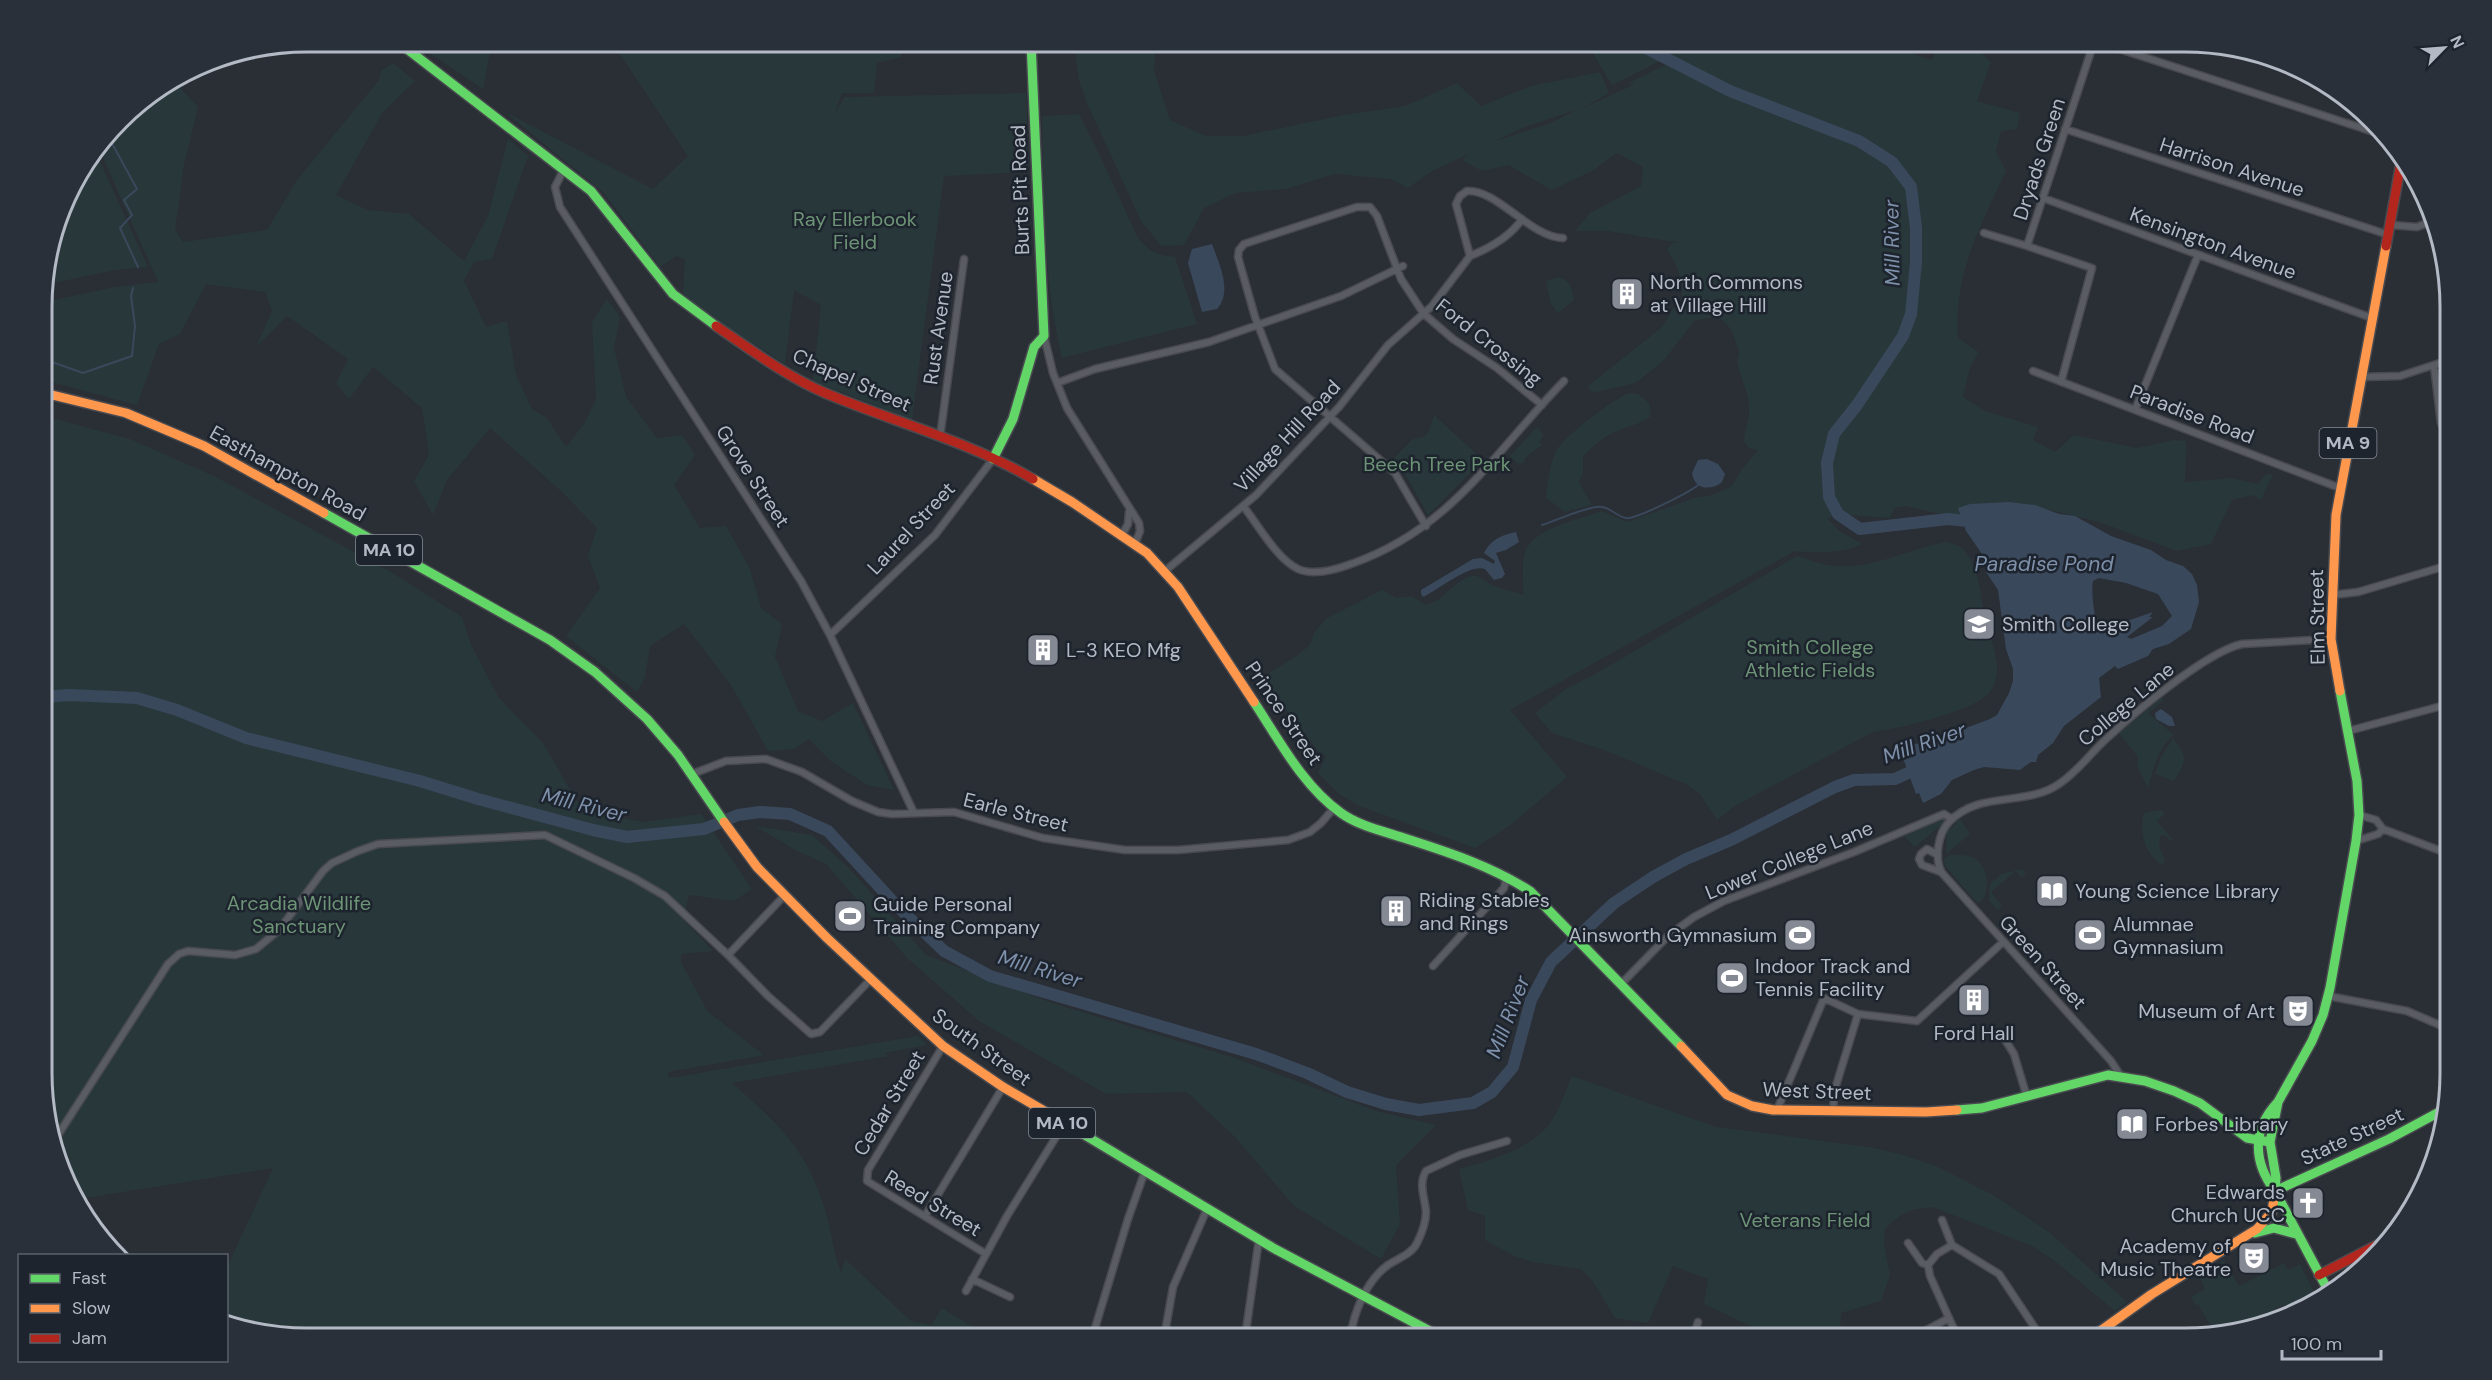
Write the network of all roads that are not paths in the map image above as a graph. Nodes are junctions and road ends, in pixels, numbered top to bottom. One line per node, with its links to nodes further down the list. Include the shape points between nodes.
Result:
1 (411, 52): 7 (main road, Chapel Street)
2 (1032, 52): 24 (main road, Burts Pit Road)
3 (2092, 52): 5 (street, Dryads Green)
4 (2127, 52): 6 (street)
5 (2065, 129): 9 (street, Dryads Green); 12 (street, Harrison Avenue)
6 (2368, 130)
7 (564, 169): 37 (main road, Chapel Street, via 597,198 661,281 692,310 807,385); 48 (street, Grove Street, via 555,187 560,207 778,544)
8 (2400, 171): 12 (main road, Elm Street / MA 9)
9 (2043, 198): 15 (street, Dryads Green); 17 (street, Kensington Avenue)
10 (1522, 219): 14 (street, via 1550,236); 16 (street, via 1515,230); 16 (street, via 1482,192 1467,191 1456,204)
11 (2425, 223): 12 (street, Harrison Avenue)
12 (2390, 230): 22 (main road, Elm Street / MA 9)
13 (1984, 233): 15 (street)
14 (1563, 238)
15 (2027, 246): 30 (street, Dryads Green, via 2092,268)
16 (1470, 255): 21 (street, Village Hill Road, via 1442,296)
17 (2198, 255): 22 (street, Kensington Avenue); 34 (street)
18 (964, 259): 37 (street, Rust Avenue)
19 (1403, 266): 20 (street)
20 (1396, 270): 21 (street, Ford Crossing); 23 (street, via 1341,296); 23 (street, Ford Crossing, via 1377,216 1370,207 1357,207 1244,244 1238,257)
21 (1424, 314): 33 (street, Ford Crossing); 36 (street, Village Hill Road, via 1388,345)
22 (2372, 318): 28 (main road, Elm Street / MA 9)
23 (1257, 324): 31 (street, via 1209,342 1095,369); 36 (street, via 1275,369)
24 (1044, 336): 31 (street); 38 (main road, Laurel Street, via 1034,347 1013,419)
25 (2440, 364): 26 (street)
26 (2434, 366): 28 (street, via 2400,376); 35 (street)
27 (2033, 371): 30 (street, Paradise Road)
28 (2361, 377): 39 (main road, Elm Street / MA 9)
29 (1564, 381): 33 (street)
30 (2061, 382): 34 (street, Paradise Road)
31 (1057, 384): 41 (street)
32 (52, 395): 52 (main road, Easthampton Road / MA 10, via 126,413 204,446 550,640 636,708)
33 (1542, 405): 42 (street, via 1467,489)
34 (2135, 410): 39 (street, Paradise Road)
35 (2440, 415)
36 (1331, 416): 40 (street, Village Hill Road); 42 (street, via 1395,473)
37 (940, 437): 38 (main road, Chapel Street)
38 (993, 459): 43 (main road, Chapel Street, via 1047,487); 48 (street, Laurel Street, via 935,535)
39 (2340, 488): 47 (main road, Elm Street / MA 9)
40 (1244, 507): 42 (street, via 1281,555 1292,566 1309,572 1323,572 1366,559); 46 (street, Village Hill Road)
41 (1129, 511): 43 (street); 44 (street, via 1139,523)
42 (1426, 526)
43 (1122, 535): 44 (main road, Chapel Street)
44 (1135, 544): 46 (main road, Chapel Street)
45 (2440, 568): 47 (street, via 2358,592)
46 (1165, 571): 53 (main road, Prince Street, via 1297,767)
47 (2332, 595): 49 (main road, Elm Street / MA 9)
48 (830, 635): 54 (street, Grove Street)
49 (2331, 639): 51 (main road, Elm Street / MA 9); 56 (street, College Lane, via 2228,648 2136,714 2056,787 1974,805)
50 (2440, 707): 51 (street)
51 (2347, 732): 55 (main road, Elm Street / MA 9)
52 (692, 774): 54 (street, Earle Street, via 726,761 766,759 802,772 866,808 892,814); 64 (main road, South Street / MA 10, via 751,861)
53 (1335, 807): 54 (street, Earle Street, via 1310,832 1288,840 1149,851 1067,843 954,813); 58 (main road, Prince Street, via 1362,824)
54 (914, 813)
55 (2359, 815): 57 (street, via 2376,820); 59 (main road, Elm Street / MA 9)
56 (1952, 819): 61 (street, via 1942,832); 69 (street, Lower College Lane, via 1944,813 1724,901 1674,931)
57 (2383, 829): 59 (street); 60 (street)
58 (1405, 838): 63 (main road, West Street)
59 (2356, 841): 70 (main road, Elm Street / MA 9)
60 (2440, 850)
61 (1938, 855): 62 (street); 62 (street, Green Street, via 1928,849 1919,859 1922,865)
62 (1941, 872): 65 (street, Green Street)
63 (1507, 876): 67 (street, via 1504,888); 69 (main road, West Street, via 1530,891)
64 (784, 896): 66 (street); 68 (main road, South Street / MA 10)
65 (2003, 942): 71 (street, via 1917,1021); 75 (street, Green Street)
66 (728, 955): 68 (street, via 811,1034 820,1032); 83 (street, via 665,896 545,835 378,844 332,863 279,930 256,949 235,956 188,951 179,954 168,964)
67 (1432, 966)
68 (871, 979): 74 (main road, South Street / MA 10)
69 (1622, 983): 79 (main road, West Street, via 1727,1095 1752,1106)
70 (2328, 996): 72 (street, via 2407,1011); 78 (main road, Elm Street / MA 9, via 2317,1031)
71 (1858, 1014): 79 (street, via 1824,998); 80 (street, via 1835,1089)
72 (2440, 1025)
73 (2004, 1038): 77 (street, via 2014,1054)
74 (943, 1046): 76 (main road, South Street / MA 10); 88 (street, Cedar Street)
75 (2120, 1075): 77 (main road, West Street, via 2099,1076); 85 (main road, West Street, via 2174,1090)
76 (1003, 1087): 82 (main road, South Street / MA 10); 91 (street)
77 (2027, 1097): 80 (main road, West Street, via 2002,1105 1961,1110)
78 (2278, 1102): 85 (main road, Elm Street / MA 9, via 2263,1122); 86 (main road, Elm Street)
79 (1777, 1110): 80 (main road, West Street)
80 (1833, 1110)
81 (2436, 1114): 89 (main road, State Street)
82 (1064, 1124): 87 (main road, South Street / MA 10); 99 (street)
83 (60, 1132)
84 (1507, 1141): 106 (street, via 1460,1155 1426,1171 1422,1180 1425,1222 1418,1242 1379,1273)
85 (2257, 1141): 86 (main road, West Street); 89 (main road, MA 9, via 2261,1170)
86 (2270, 1142): 89 (main road)
87 (1145, 1171): 90 (main road, South Street / MA 10); 109 (street)
88 (866, 1178): 91 (street, Reed Street)
89 (2275, 1191): 93 (main road); 94 (main road, via 2270,1216)
90 (1206, 1209): 95 (main road, South Street / MA 10); 110 (street, via 1173,1287)
91 (925, 1216): 99 (street, Reed Street)
92 (1942, 1220): 97 (street)
93 (2296, 1234): 94 (main road, via 2274,1228); 101 (main road)
94 (2247, 1236): 118 (main road, via 2152,1294)
95 (1259, 1239): 106 (main road, South Street / MA 10); 111 (street)
96 (1908, 1243): 100 (street, via 1922,1263)
97 (1952, 1245): 100 (street); 117 (street, via 1999,1274)
98 (2368, 1250): 101 (main road)
99 (986, 1254): 102 (street)
100 (1928, 1265): 107 (street)
101 (2319, 1275): 103 (main road)
102 (972, 1279): 104 (street); 105 (street)
103 (2325, 1286)
104 (966, 1291)
105 (1010, 1297)
106 (1363, 1297): 112 (street); 113 (main road, South Street / MA 10)
107 (1949, 1318): 115 (street); 116 (street)
108 (1698, 1322): 114 (street)
109 (1095, 1328)
110 (1166, 1328)
111 (1246, 1328)
112 (1352, 1328)
113 (1414, 1328)
114 (1696, 1328)
115 (1930, 1328)
116 (1954, 1328)
117 (2034, 1328)
118 (2105, 1328)

